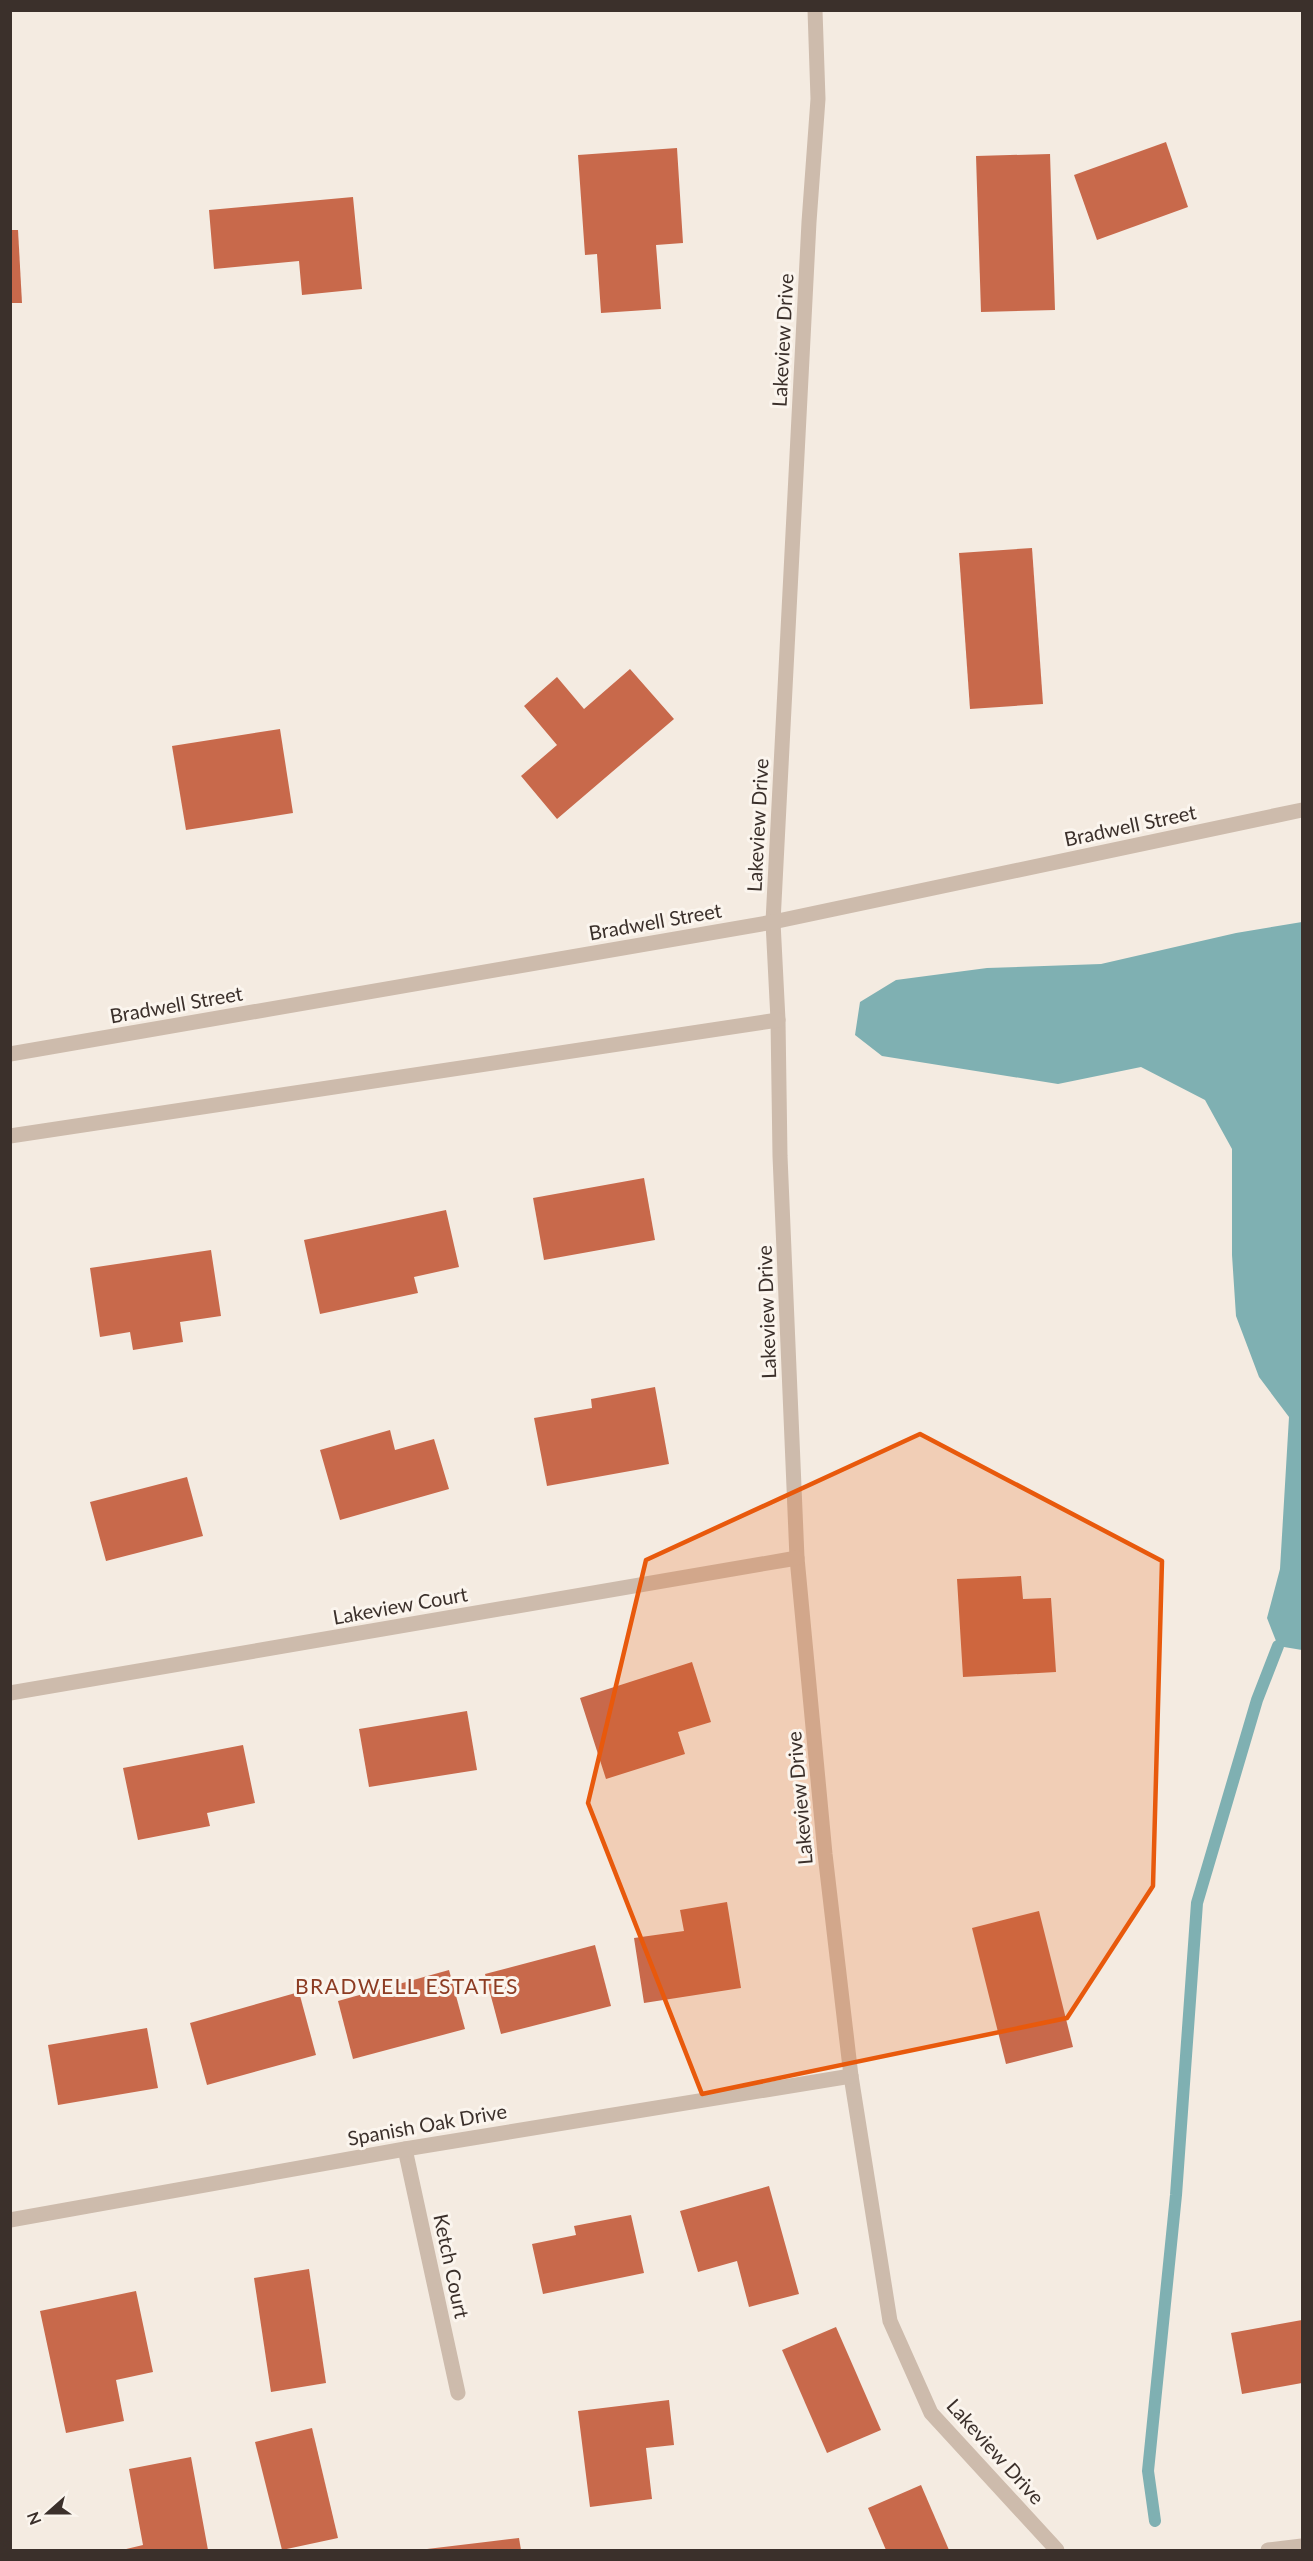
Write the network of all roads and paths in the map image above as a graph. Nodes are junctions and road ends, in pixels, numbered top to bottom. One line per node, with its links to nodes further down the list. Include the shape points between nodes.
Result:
1 (815, 10): 3 (street, Lakeview Drive, via 818,99)
2 (1302, 810): 3 (street, Bradwell Street)
3 (773, 922): 4 (street, Lakeview Drive); 5 (street, Bradwell Street)
4 (778, 1020): 6 (street); 7 (street, Lakeview Drive)
5 (10, 1054)
6 (10, 1136)
7 (797, 1558): 8 (street, Lakeview Court); 9 (street, Lakeview Drive)
8 (10, 1693)
9 (851, 2076): 10 (street, Spanish Oak Drive); 14 (street, Lakeview Drive, via 890,2321 931,2413)
10 (405, 2149): 11 (street, Spanish Oak Drive); 12 (street, Ketch Court)
11 (10, 2220)
12 (458, 2392)
13 (1302, 2546): 15 (street)
14 (1057, 2550)
15 (1268, 2550)

